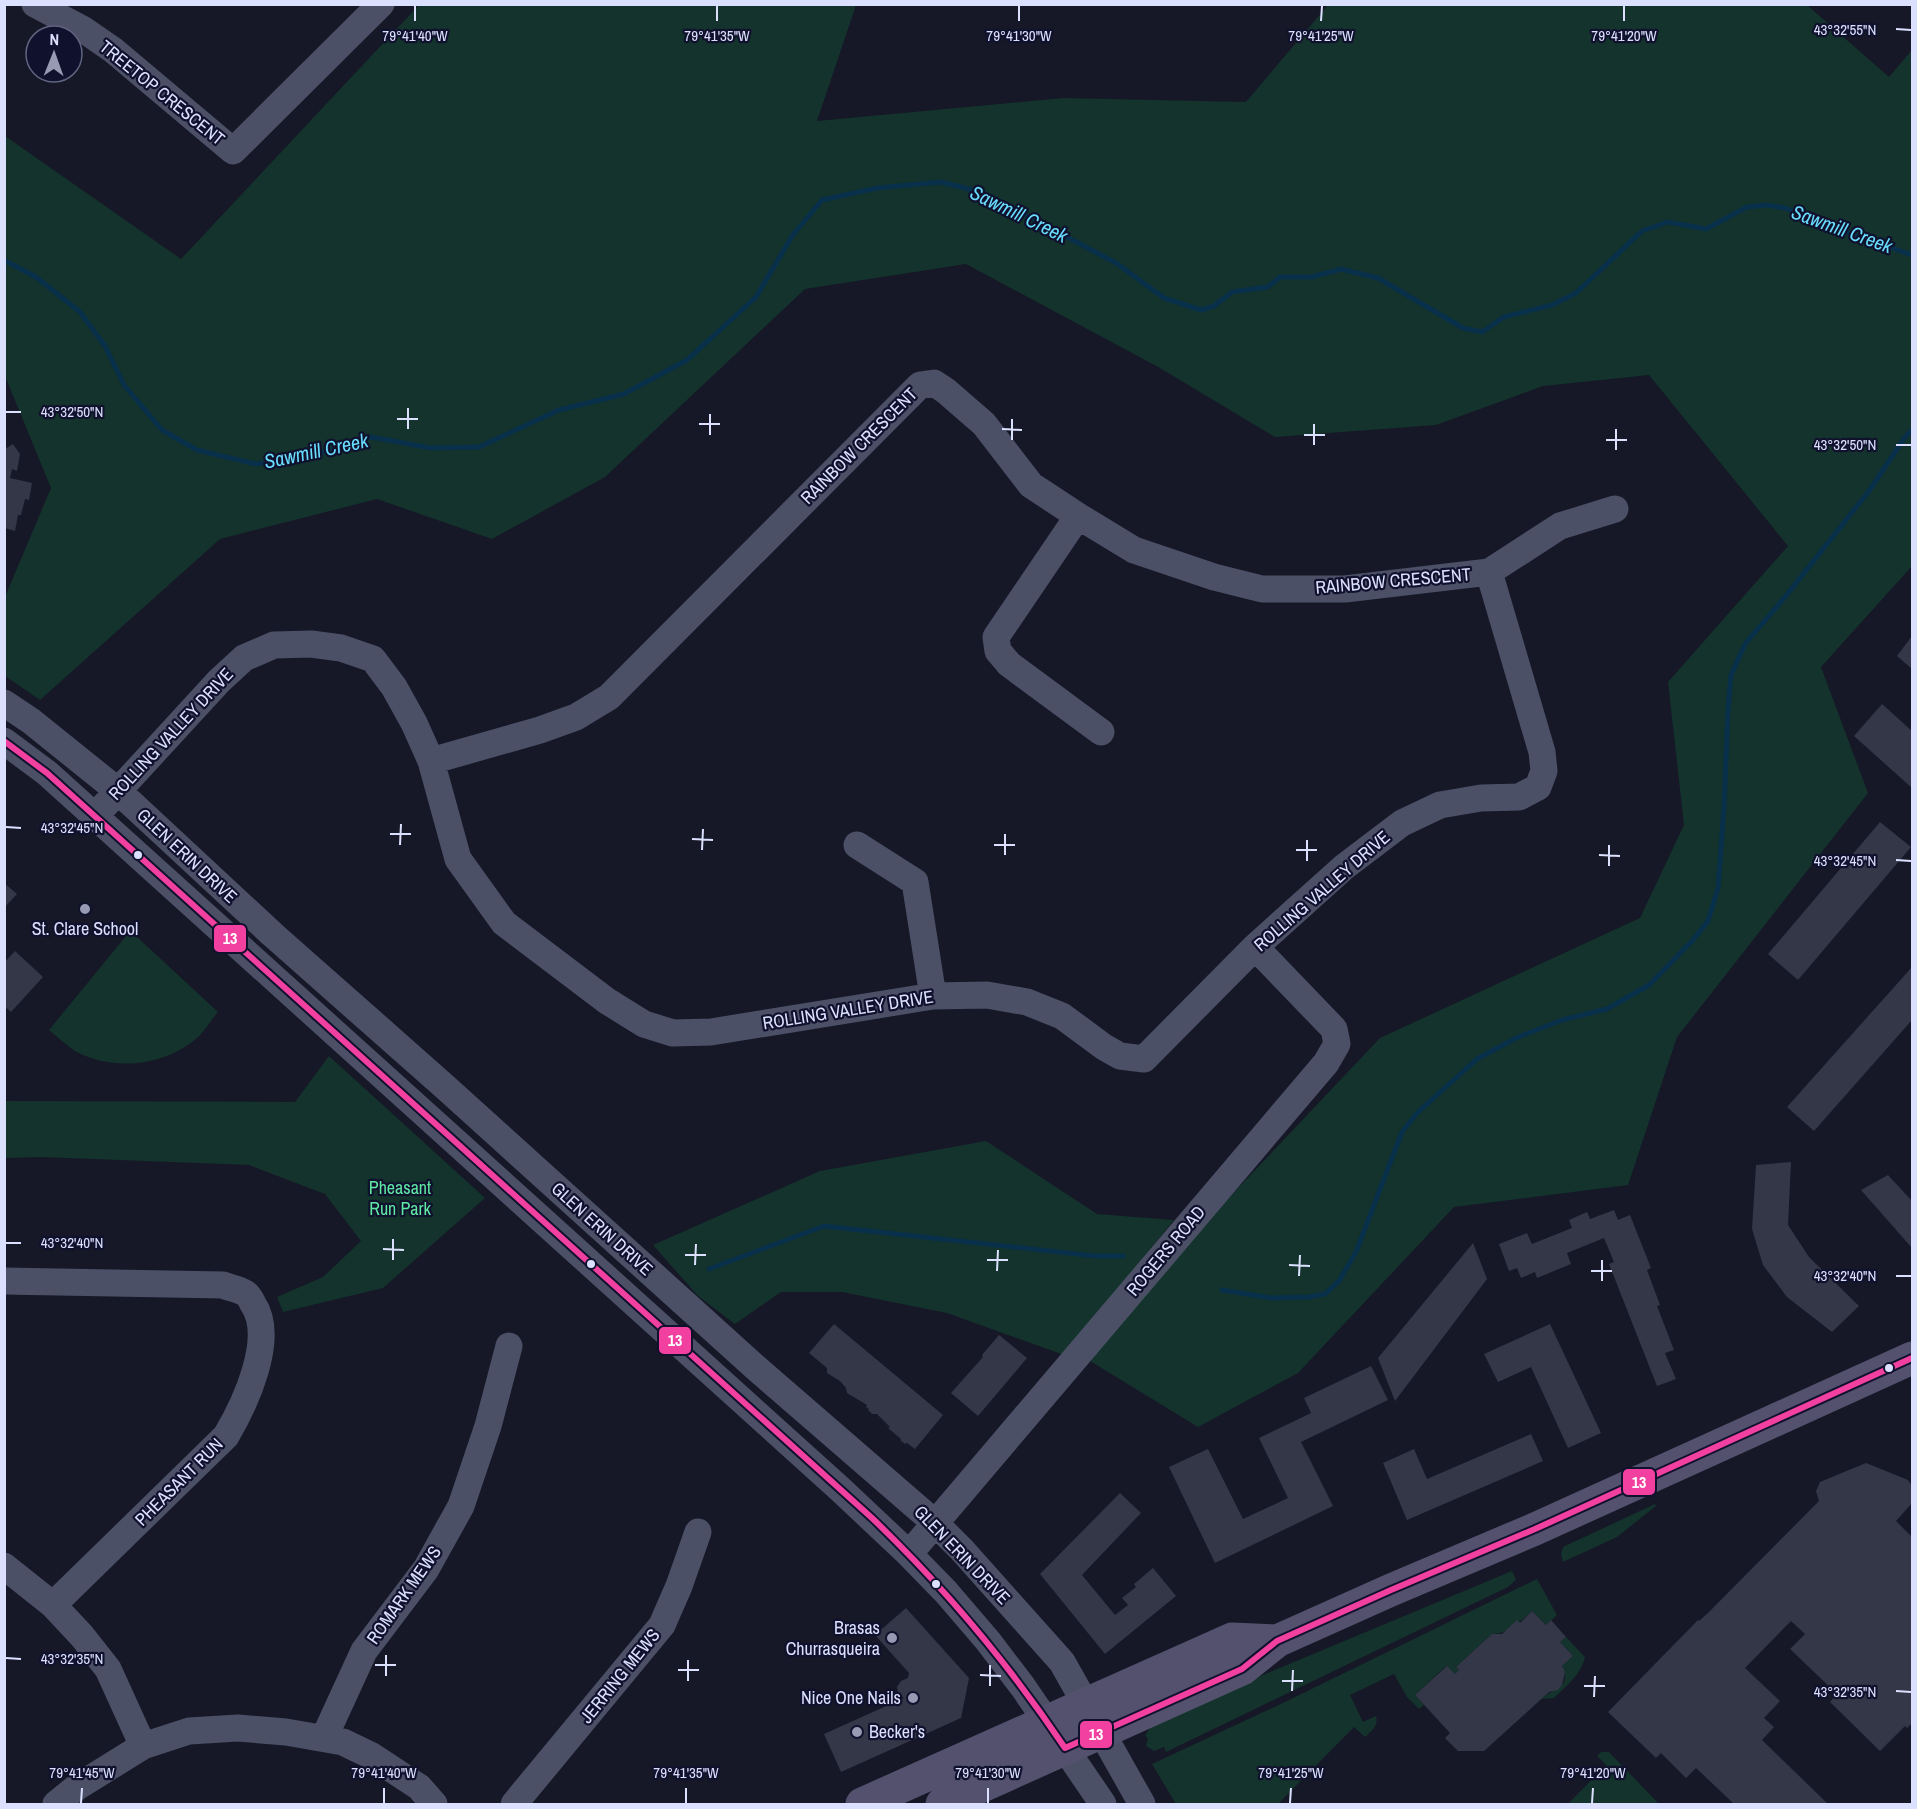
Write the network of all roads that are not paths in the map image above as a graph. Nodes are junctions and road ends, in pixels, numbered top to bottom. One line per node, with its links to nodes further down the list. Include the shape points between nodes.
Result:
1 (35, 4): 2 (street, TREETOP CRESCENT, via 113,50 233,151)
2 (381, 4)
3 (1615, 509): 5 (street, RAINBOW CRESCENT, via 1560,526)
4 (1078, 516): 5 (street, RAINBOW CRESCENT, via 1134,550 1262,589 1345,589); 7 (street, via 996,637 998,651 1009,664); 9 (street, RAINBOW CRESCENT, via 1031,484 984,424 946,391 934,383 920,385 609,697 576,717 540,730)
5 (1489, 572): 13 (street, ROLLING VALLEY DRIVE, via 1542,752 1544,771 1538,787 1519,797 1440,805 1402,823 1344,867)
6 (4, 703): 10 (street, GLEN ERIN DRIVE)
7 (1101, 732)
8 (10, 746): 11 (street, GLEN ERIN DRIVE)
9 (431, 761): 10 (street, ROLLING VALLEY DRIVE, via 394,687 373,659 341,648 274,645 244,658 219,681); 14 (street, ROLLING VALLEY DRIVE, via 458,859 504,923 644,1024 673,1033 711,1032)
10 (118, 791): 11 (street, ROLLING VALLEY DRIVE); 18 (street, GLEN ERIN DRIVE, via 746,1360)
11 (95, 816): 20 (street, GLEN ERIN DRIVE)
12 (857, 845): 14 (street, via 915,882)
13 (1255, 947): 14 (street, ROLLING VALLEY DRIVE, via 1144,1059 1120,1056 1062,1016 1027,1002 987,995); 18 (street, ROGERS ROAD, via 1334,1029 1337,1044 1326,1063)
14 (933, 996)
15 (4, 1281): 22 (street, PHEASANT RUN, via 223,1285 247,1294 260,1313 261,1351 240,1412 226,1436)
16 (509, 1346): 25 (street, ROMARK MEWS, via 461,1506 426,1569 364,1651)
17 (1912, 1358): 23 (main road, via 1277,1641 1232,1639)
18 (935, 1523): 20 (street, ROGERS ROAD); 23 (street, GLEN ERIN DRIVE, via 1062,1662)
19 (698, 1532): 30 (street, JERRING MEWS, via 662,1625)
20 (909, 1554): 24 (street, GLEN ERIN DRIVE, via 987,1641)
21 (4, 1566): 22 (street)
22 (53, 1605): 26 (street, via 108,1669)
23 (1094, 1717): 24 (main road); 27 (main road); 34 (street, GLEN ERIN DRIVE)
24 (1047, 1721): 27 (street, GLEN ERIN DRIVE); 31 (main road)
25 (324, 1738): 26 (street, via 238,1728 189,1731); 29 (street, via 372,1756 419,1787)
26 (143, 1746): 28 (street)
27 (1065, 1748): 32 (main road); 33 (street, GLEN ERIN DRIVE)
28 (56, 1804)
29 (434, 1804)
30 (514, 1804)
31 (862, 1804)
32 (942, 1804)
33 (1102, 1804)
34 (1143, 1804)

